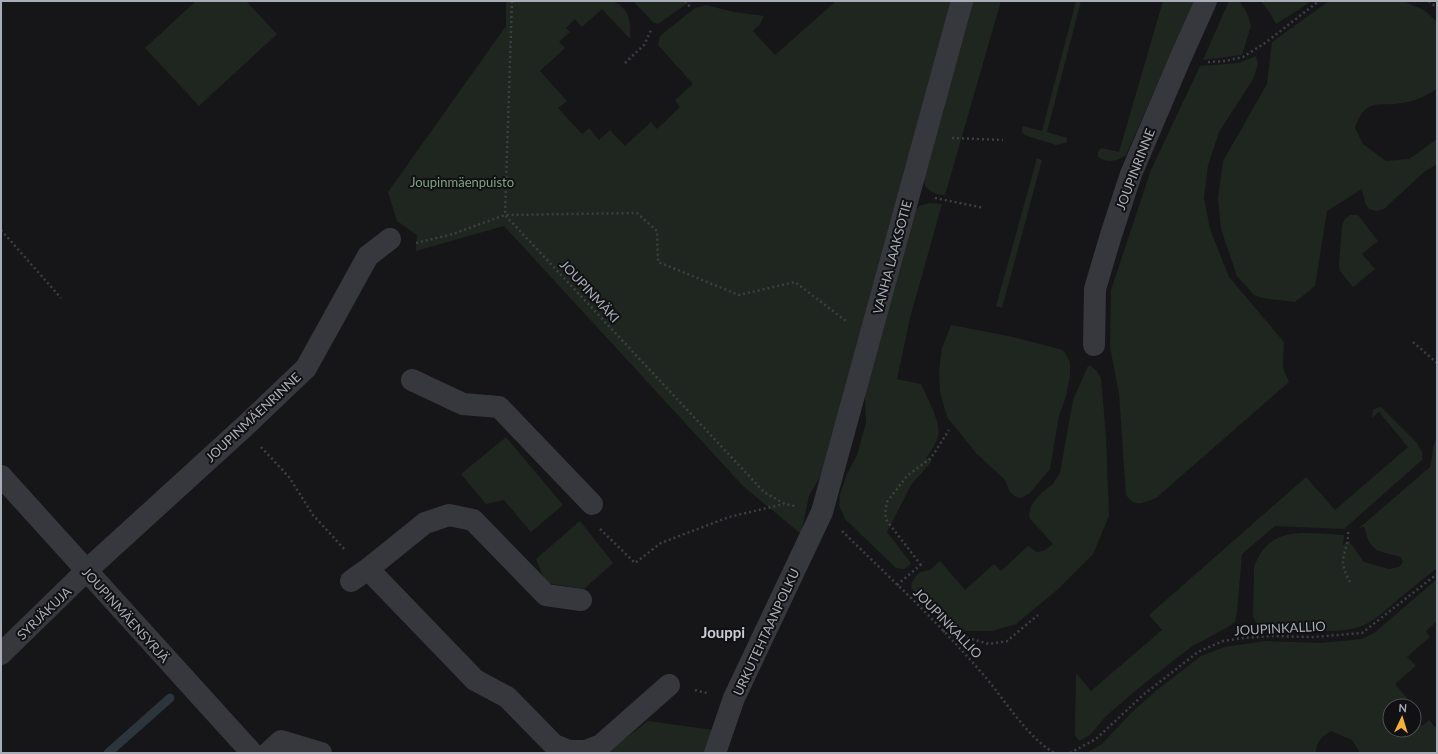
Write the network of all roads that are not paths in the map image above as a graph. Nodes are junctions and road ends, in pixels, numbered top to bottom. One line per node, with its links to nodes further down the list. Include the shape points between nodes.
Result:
1 (962, 1): 8 (street, VANHA LAAKSOTIE)
2 (1206, 1): 4 (street, JOUPINRINNE, via 1131,174 1095,289)
3 (390, 239): 9 (street, JOUPINMÄENRINNE, via 368,256 306,368)
4 (1094, 344)
5 (412, 380): 7 (street, via 463,404 499,407)
6 (1, 476): 9 (street, JOUPINMÄENSYRJÄ)
7 (592, 504)
8 (822, 512): 16 (street, URKUTEHTAANPOLKU, via 734,698)
9 (86, 571): 11 (street, SYRJÄKUJA); 13 (street, JOUPINMÄENSYRJÄ)
10 (581, 600): 12 (street, via 546,595 473,520 449,515 425,523 360,575 475,680 507,697 554,745 569,751 586,752 601,746)
11 (1, 654)
12 (669, 685)
13 (252, 753)
14 (268, 753): 15 (street, via 281,741)
15 (321, 753)
16 (715, 753)

